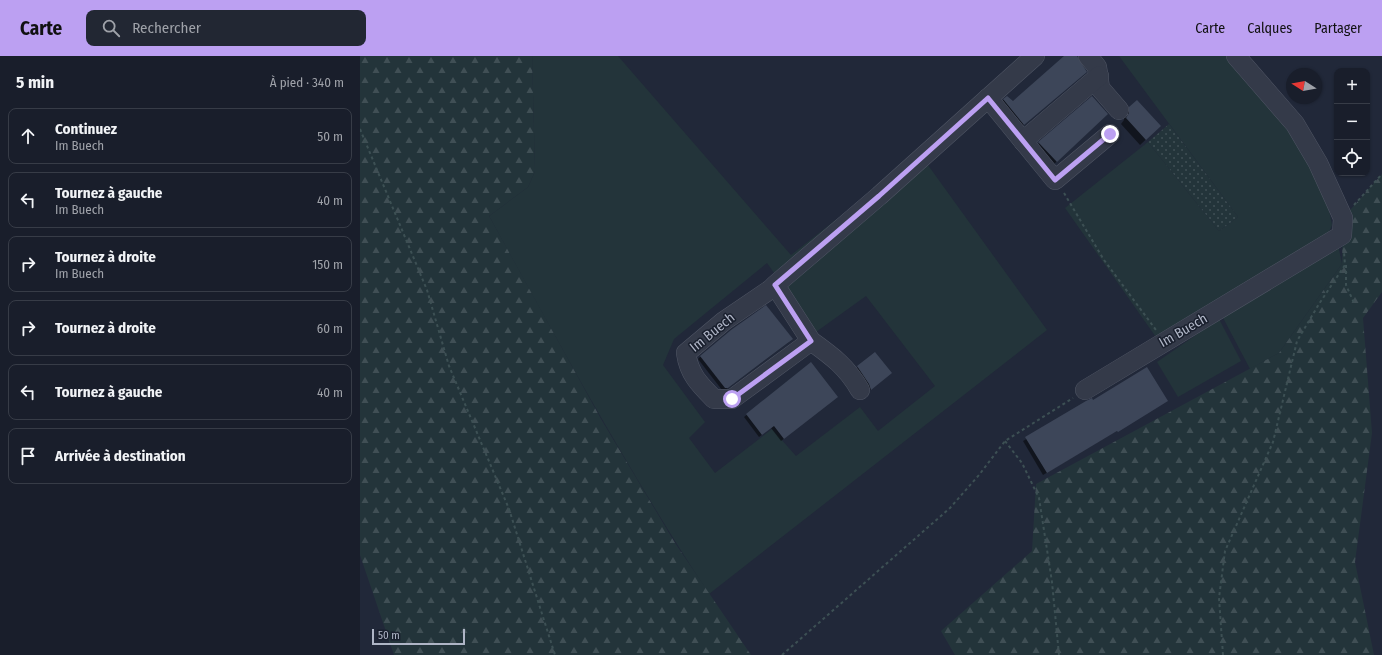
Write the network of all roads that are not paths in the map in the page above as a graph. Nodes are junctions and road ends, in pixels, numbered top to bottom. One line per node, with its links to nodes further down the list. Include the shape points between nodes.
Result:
1 (1035, 56): 5 (lane, Im Buech)
2 (1088, 56): 4 (lane, via 1097,67)
3 (1236, 56): 12 (lane, Im Buech, via 1295,124 1318,163 1342,227 1219,310)
4 (1098, 76): 6 (lane, via 1100,88); 8 (lane)
5 (988, 98): 8 (lane); 9 (lane, Im Buech)
6 (1119, 110)
7 (1110, 134): 8 (lane, via 1055,180)
8 (1023, 141)
9 (775, 285): 10 (lane); 10 (lane, Im Buech, via 724,321 686,353 688,366 697,382 714,399 732,399)
10 (811, 341): 11 (lane, via 850,373)
11 (860, 390)
12 (1085, 390)

